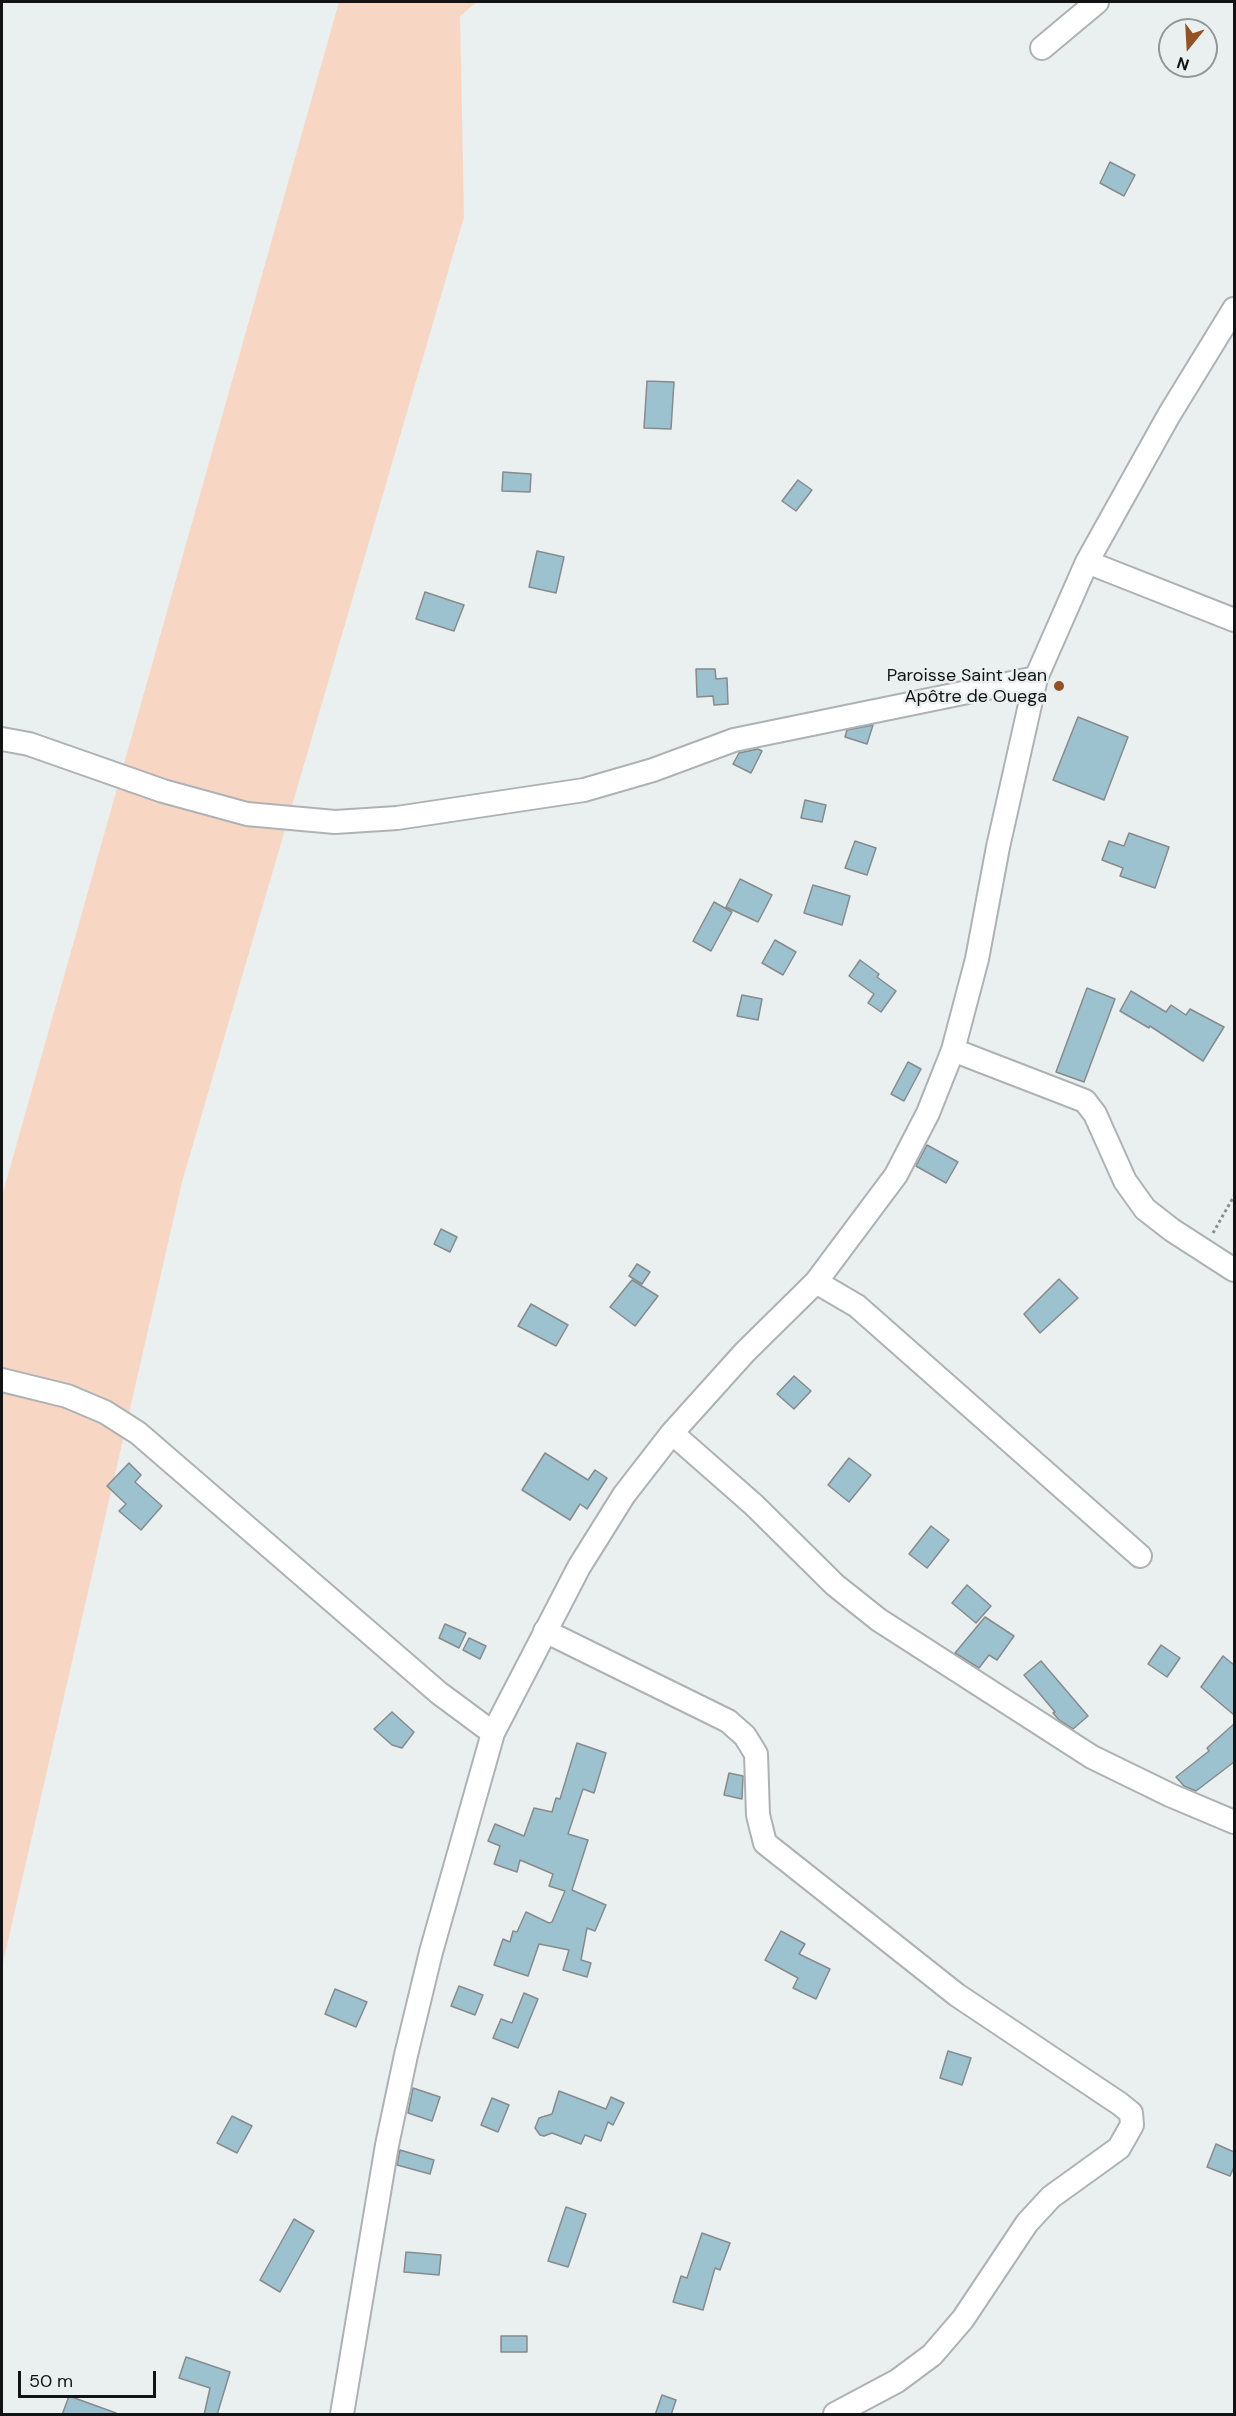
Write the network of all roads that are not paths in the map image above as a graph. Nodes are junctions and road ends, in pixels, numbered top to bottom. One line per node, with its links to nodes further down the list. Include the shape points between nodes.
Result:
1 (1097, 2): 2 (street)
2 (1042, 48)
3 (1234, 309): 4 (street, via 1169,415)
4 (1088, 562): 5 (street); 6 (street)
5 (1234, 620)
6 (1036, 678): 7 (street, via 734,740 585,790 397,818 345,821 247,814); 8 (street, via 977,958)
7 (2, 739)
8 (953, 1050): 9 (street, via 1085,1101 1095,1114 1125,1181 1145,1209); 10 (street, via 928,1113 896,1175)
9 (1234, 1270)
10 (816, 1282): 12 (street); 13 (street, via 857,1306)
11 (2, 1380): 15 (street, via 67,1396 105,1412 138,1433 439,1694)
12 (672, 1432): 14 (street, via 624,1495); 16 (street, via 835,1585 879,1620 1092,1757)
13 (1140, 1556)
14 (544, 1631): 15 (street); 18 (street, via 728,1721 745,1736 756,1754 758,1815 765,1843 957,1995 1131,2113 1132,2125 1119,2148 1052,2197 1027,2223 963,2319 932,2355)
15 (493, 1733): 17 (street, via 406,2055)
16 (1234, 1822)
17 (342, 2415)
18 (835, 2415)

